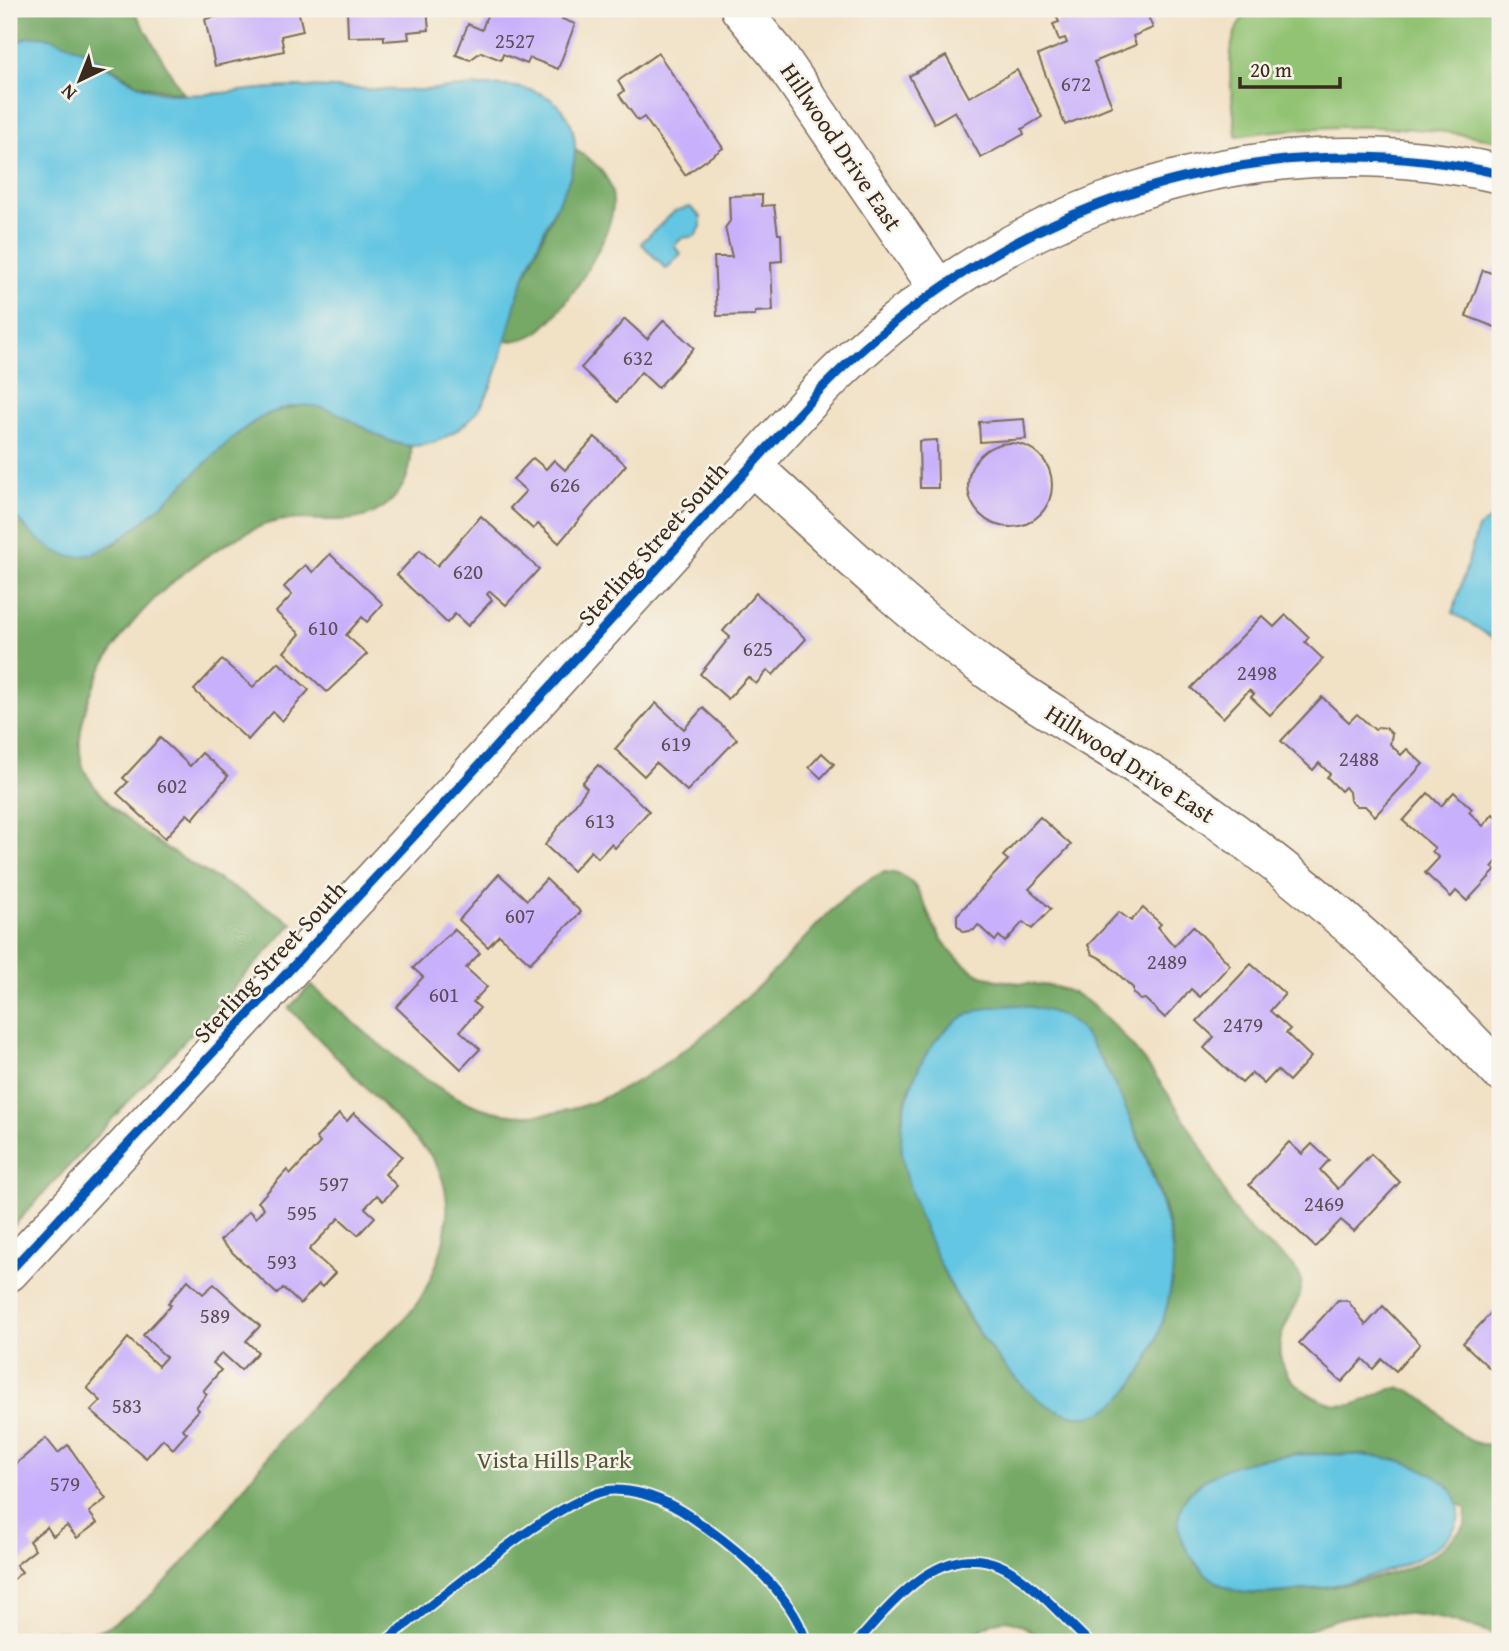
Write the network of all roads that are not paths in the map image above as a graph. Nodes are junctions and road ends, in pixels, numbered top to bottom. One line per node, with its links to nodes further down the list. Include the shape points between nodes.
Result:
1 (740, 9): 3 (street, Hillwood Drive East, via 778,55)
2 (1500, 174): 3 (street, Sterling Street South, via 1375,159 1285,161 1206,173 1138,190 1073,214 1002,248)
3 (938, 288): 4 (street, Sterling Street South, via 859,352)
4 (751, 465): 5 (street, Hillwood Drive East, via 954,645 1198,806 1279,866 1415,986); 6 (street, Sterling Street South)
5 (1500, 1072)
6 (9, 1272)

